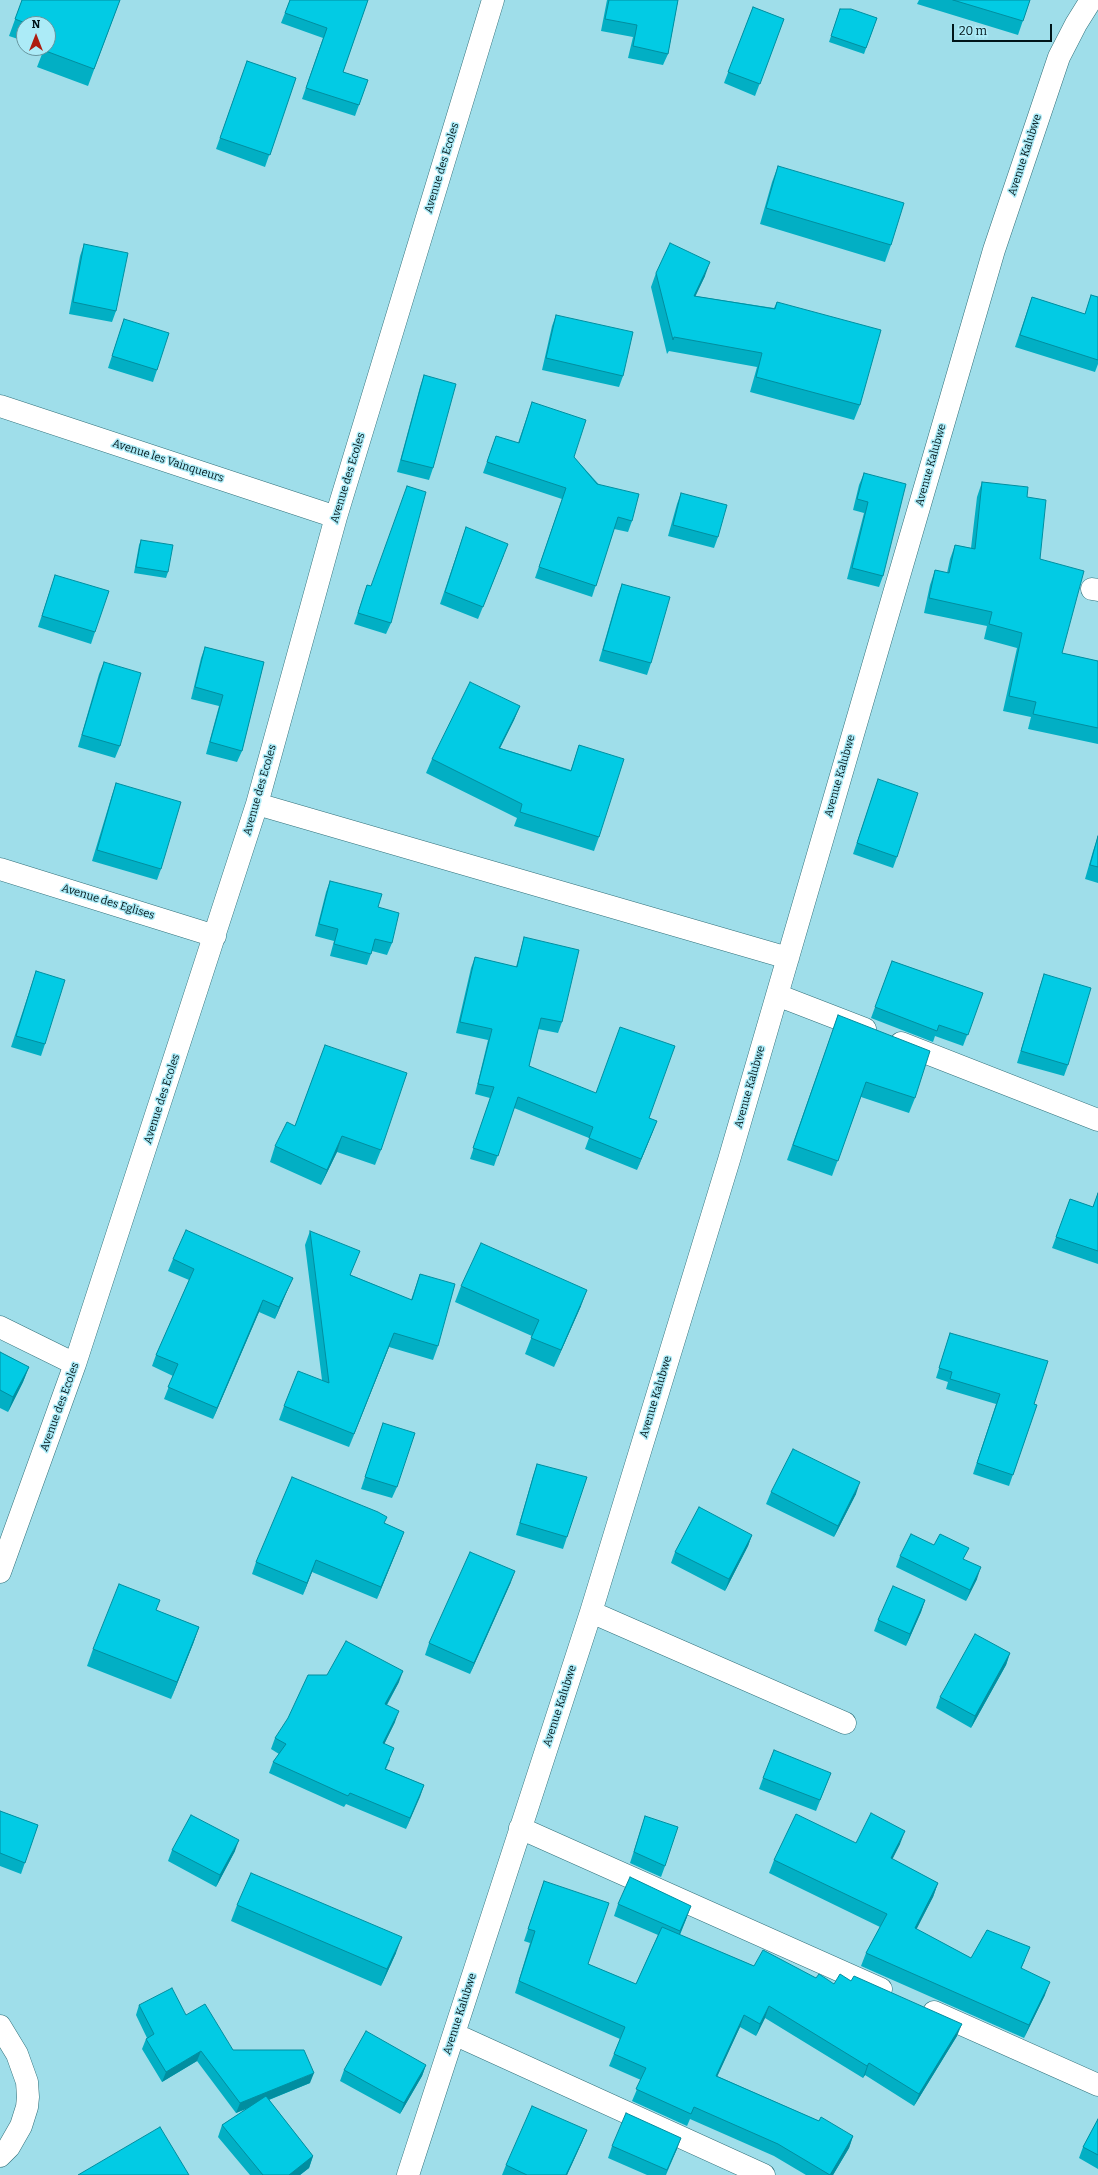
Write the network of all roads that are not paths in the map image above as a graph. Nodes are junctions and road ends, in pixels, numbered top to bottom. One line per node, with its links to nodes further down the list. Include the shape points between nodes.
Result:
1 (493, 0): 4 (street, Avenue des Ecoles)
2 (1091, 0): 8 (street, Avenue Kalubwe, via 1059,57 996,242)
3 (0, 406): 4 (street, Avenue les Vainqueurs)
4 (336, 517): 5 (street, Avenue des Ecoles)
5 (257, 804): 7 (street, Avenue des Ecoles); 8 (street)
6 (0, 869): 7 (street, Avenue des Eglises)
7 (215, 936): 12 (street, Avenue des Ecoles)
8 (788, 958): 9 (street, Avenue Kalubwe)
9 (777, 995): 10 (street); 14 (street, Avenue Kalubwe)
10 (1098, 1120)
11 (0, 1327): 12 (street)
12 (75, 1364): 13 (street, Avenue des Ecoles)
13 (0, 1572)
14 (591, 1612): 15 (street); 16 (street, Avenue Kalubwe)
15 (845, 1723)
16 (520, 1828): 18 (street, Avenue Kalubwe); 19 (street)
17 (0, 2026): 20 (street, via 17,2054 27,2082 28,2097 21,2126 9,2147)
18 (454, 2034): 21 (street, Avenue Kalubwe); 22 (street)
19 (1098, 2085)
20 (0, 2156)
21 (408, 2175)
22 (764, 2175)

